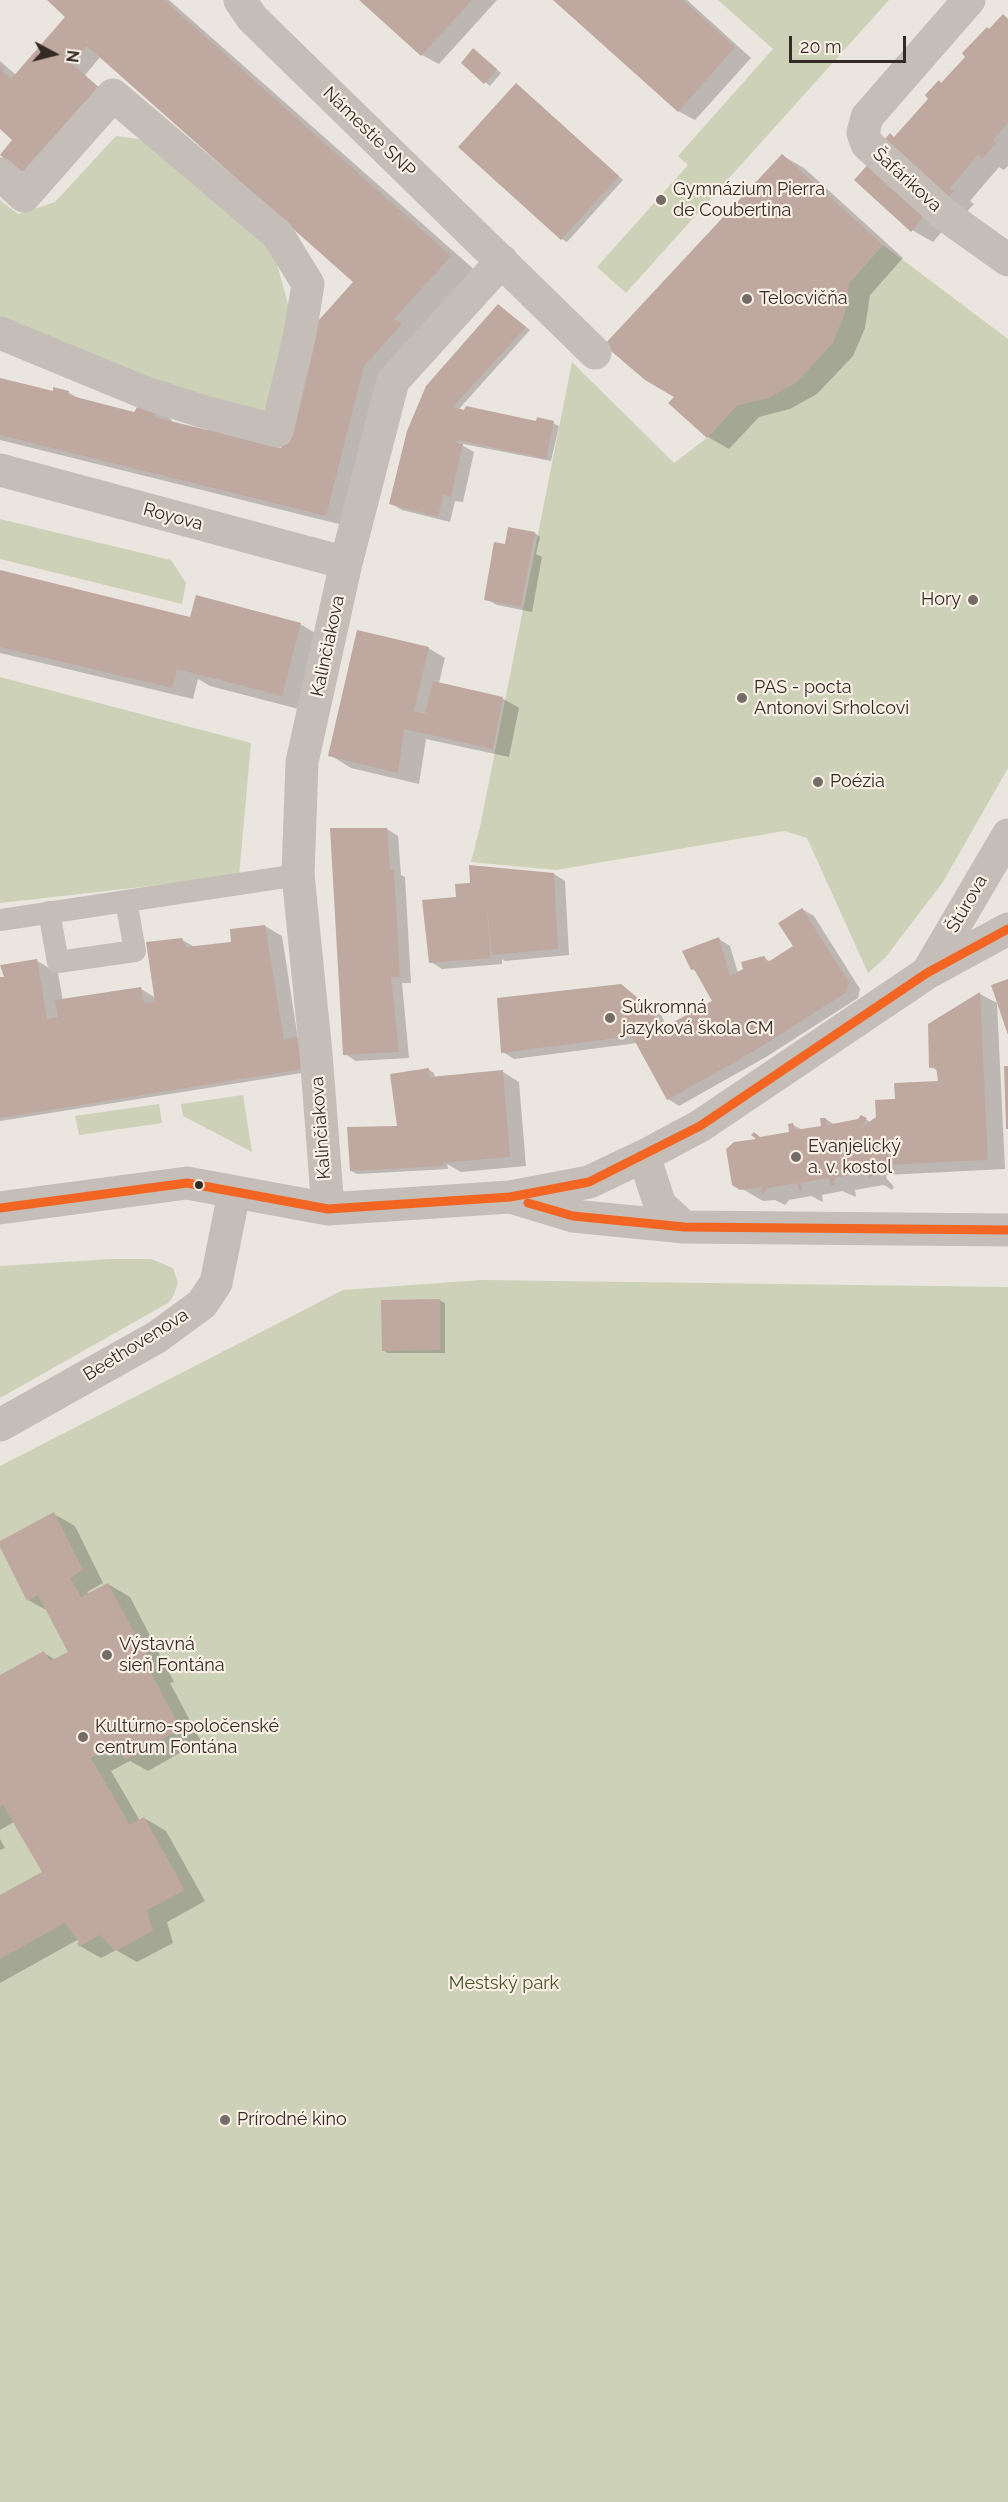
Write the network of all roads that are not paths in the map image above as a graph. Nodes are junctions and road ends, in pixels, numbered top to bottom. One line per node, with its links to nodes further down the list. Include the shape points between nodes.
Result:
1 (240, 0): 5 (street, Námestie SNP, via 252,18)
2 (969, 0): 4 (street, Šafárikova, via 867,117 863,133 867,144 945,215)
3 (0, 174): 6 (street, via 24,196 113,95 279,235 308,284 277,431 143,392)
4 (1008, 260)
5 (502, 261): 7 (street); 9 (street, Kalinčiakova, via 393,381)
6 (0, 333)
7 (595, 353)
8 (0, 470): 9 (street, Royova)
9 (346, 563): 11 (street, Kalinčiakova, via 302,762)
10 (1008, 835): 16 (street, Štúrova)
11 (298, 875): 12 (lane); 21 (street, Kalinčiakova)
12 (126, 901): 13 (lane); 13 (lane, via 135,951 58,962)
13 (49, 912): 14 (lane)
14 (0, 920)
15 (1008, 929): 16 (street)
16 (927, 973): 17 (street, via 699,1126)
17 (644, 1156): 19 (street, via 589,1182); 22 (street, via 660,1205)
18 (234, 1193): 20 (street, via 187,1183); 21 (street); 24 (street, Beethovenova, via 216,1283 201,1304 157,1337)
19 (510, 1197): 21 (street); 22 (street, via 573,1216)
20 (0, 1208)
21 (328, 1209)
22 (684, 1227): 23 (street)
23 (1008, 1230)
24 (0, 1425)

